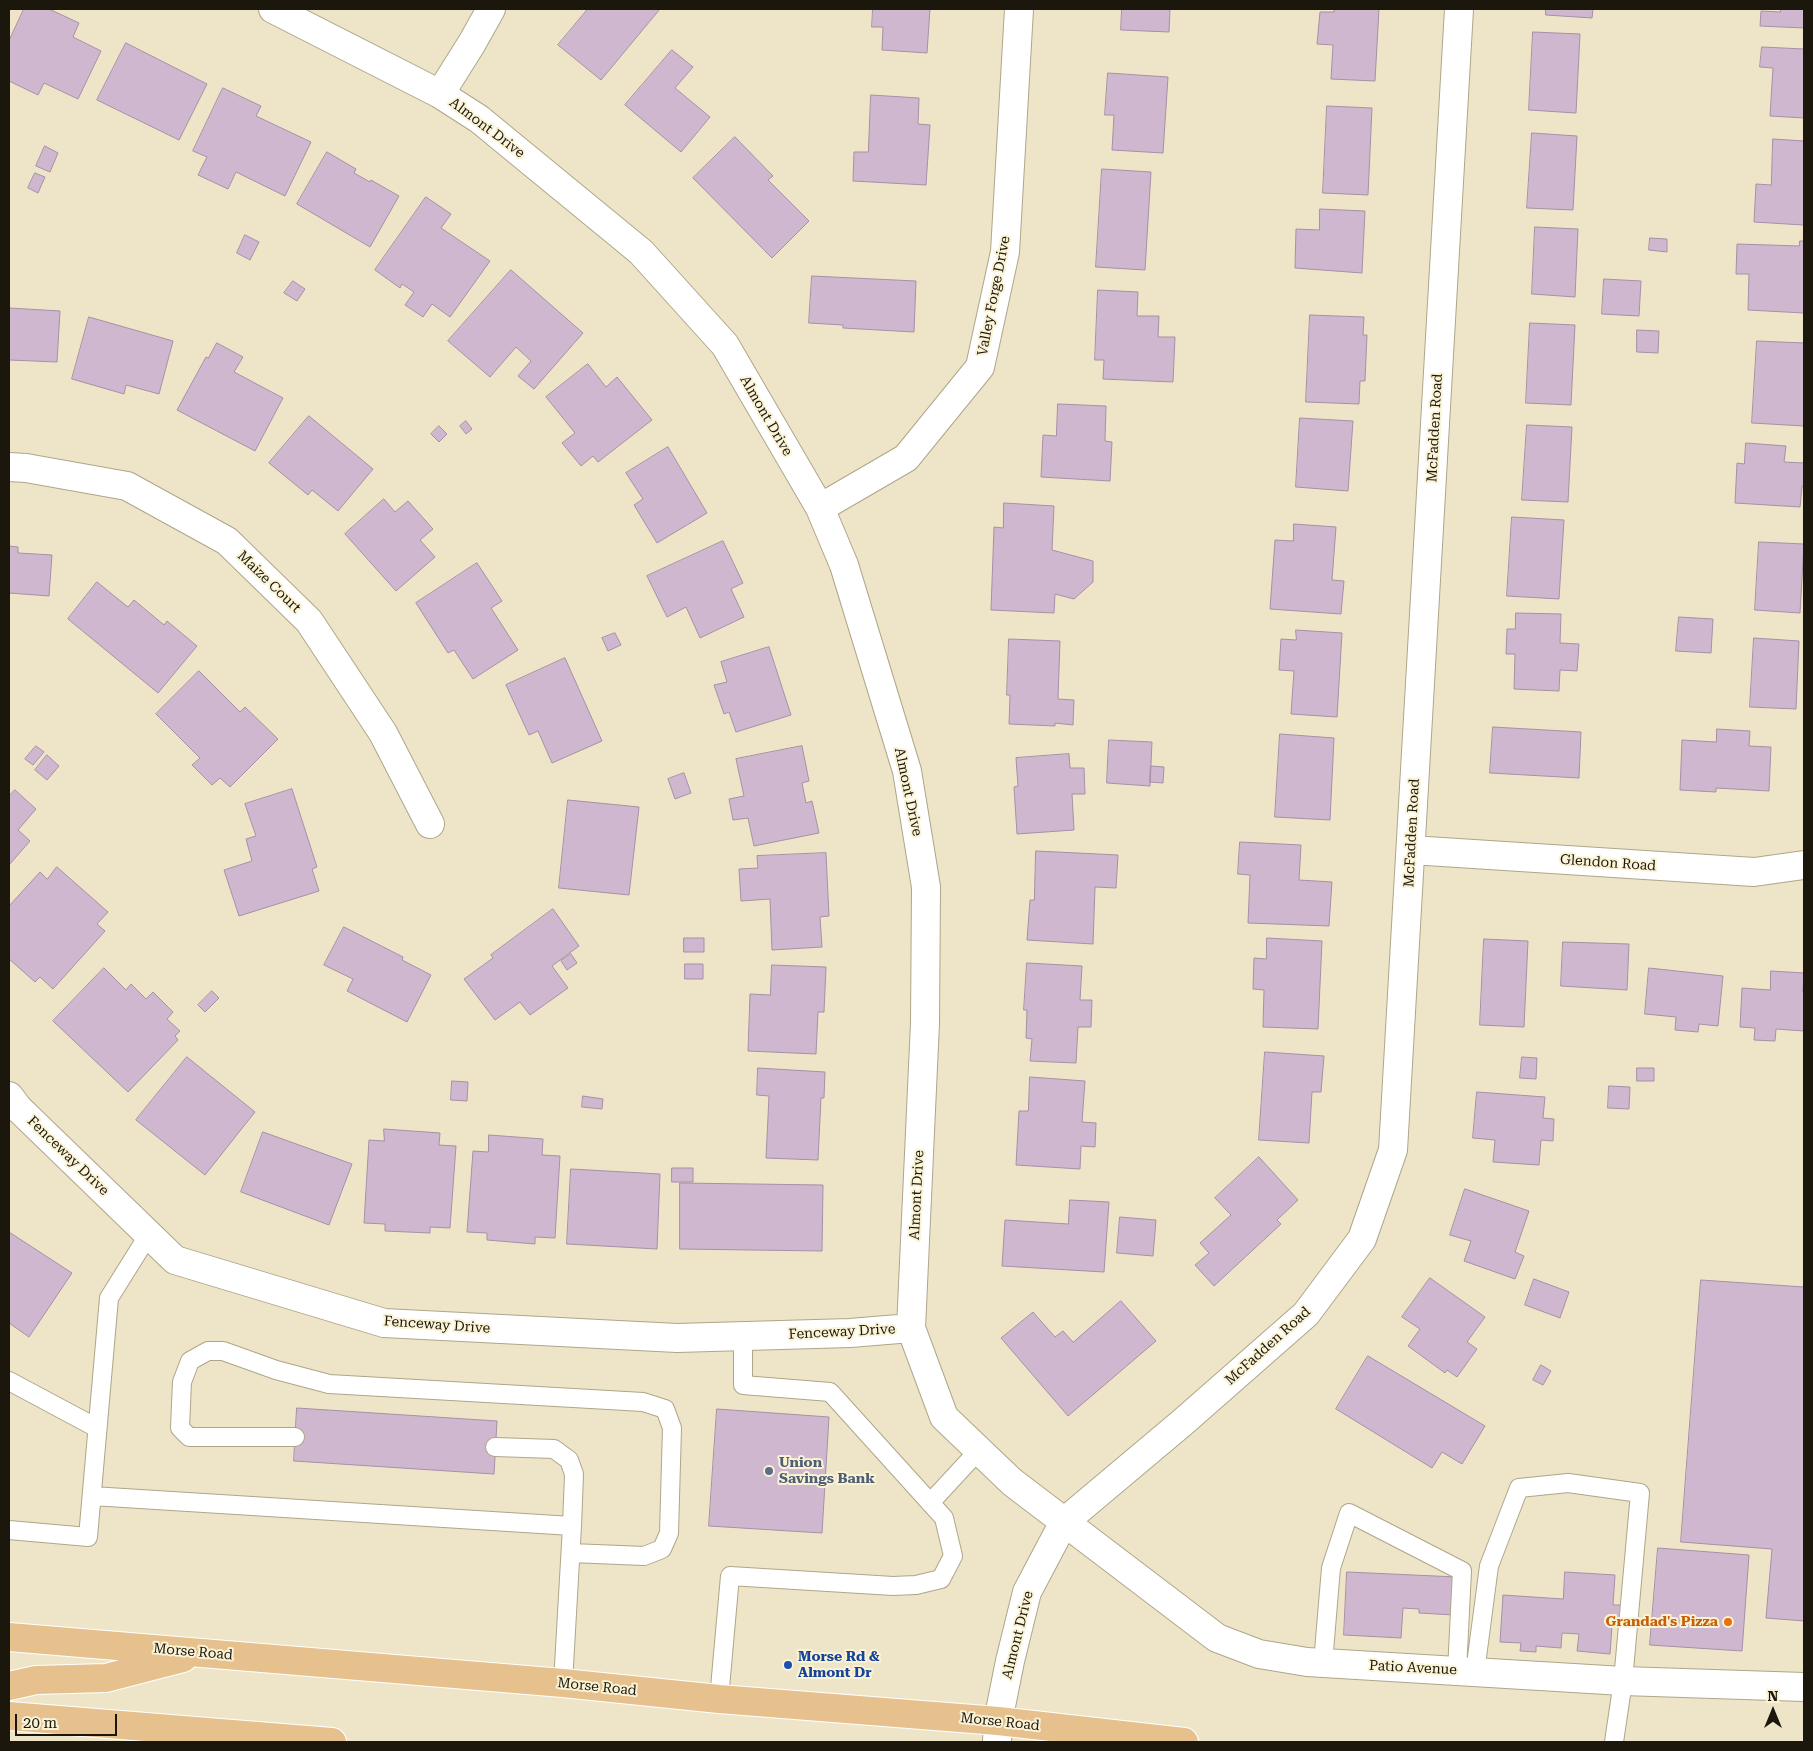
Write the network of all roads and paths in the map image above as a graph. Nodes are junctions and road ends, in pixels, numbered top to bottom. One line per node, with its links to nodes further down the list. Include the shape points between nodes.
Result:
1 (273, 9): 5 (street, Almont Drive)
2 (491, 9): 5 (street)
3 (1019, 9): 7 (street, Valley Forge Drive, via 1006,252 980,367 906,458)
4 (1459, 9): 9 (street, McFadden Road)
5 (440, 94): 7 (street, Almont Drive, via 479,119 641,252 725,345)
6 (9, 467): 8 (street, Maize Court, via 127,486 227,541 309,621 383,733)
7 (820, 508): 13 (street, Almont Drive, via 844,565 907,771 926,887 925,1023)
8 (430, 824)
9 (1411, 850): 10 (street, Glendon Road, via 1754,872); 22 (street, McFadden Road, via 1392,1150 1362,1238 1306,1314)
10 (1804, 865)
11 (9, 1096): 12 (street, Fenceway Drive)
12 (149, 1234): 14 (street, Fenceway Drive, via 175,1260 384,1322 677,1338); 16 (lane, via 109,1298)
13 (911, 1328): 14 (street, Fenceway Drive); 19 (street, Almont Drive, via 944,1417)
14 (743, 1336): 21 (lane, via 744,1385 830,1392)
15 (9, 1381): 16 (lane)
16 (98, 1428): 20 (lane)
17 (295, 1437): 25 (lane, via 189,1437 180,1428 182,1382 190,1361 208,1351 223,1351 329,1384 643,1402 665,1409 672,1428 669,1533 662,1549 644,1556)
18 (496, 1447): 23 (lane, via 554,1449 569,1460 574,1474)
19 (979, 1450): 21 (lane); 22 (street, Almont Drive, via 1012,1482)
20 (92, 1496): 23 (lane); 24 (lane, via 88,1537)
21 (930, 1503): 34 (lane, via 944,1518 953,1556 941,1579 893,1586 730,1576)
22 (1064, 1522): 28 (street, Patio Avenue, via 1217,1638 1259,1654); 36 (street, Almont Drive, via 1027,1592)
23 (572, 1526): 25 (lane)
24 (9, 1530)
25 (570, 1553): 31 (lane)
26 (9, 1637): 27 (main road, Morse Road)
27 (201, 1653): 31 (main road, Morse Road); 32 (main road, via 106,1678 36,1680)
28 (1323, 1663): 29 (street, Patio Avenue); 29 (lane, via 1331,1568 1349,1513 1462,1571)
29 (1466, 1671): 30 (street, Patio Avenue); 30 (lane, via 1490,1566 1519,1488 1568,1483 1640,1493)
30 (1623, 1681): 33 (street, Patio Avenue); 39 (lane)
31 (563, 1684): 34 (main road, Morse Road)
32 (9, 1686)
33 (1804, 1687)
34 (719, 1699): 36 (main road, Morse Road)
35 (9, 1716): 37 (main road)
36 (997, 1732): 38 (main road, Morse Road)
37 (332, 1742)
38 (1184, 1742)
39 (1614, 1742)

